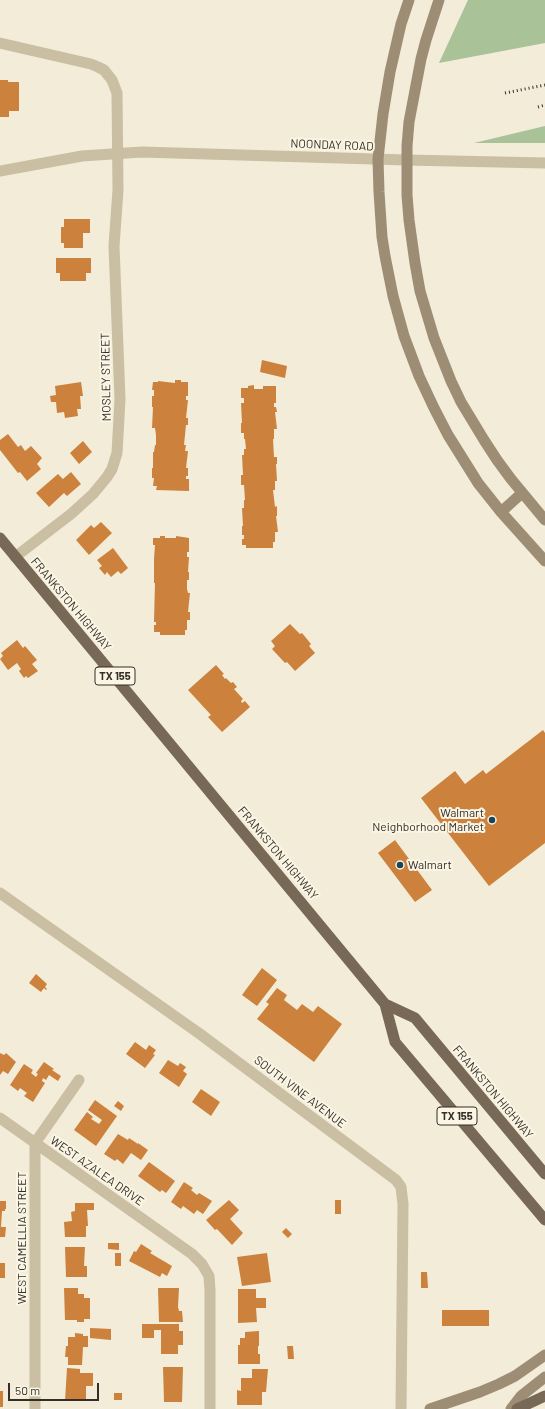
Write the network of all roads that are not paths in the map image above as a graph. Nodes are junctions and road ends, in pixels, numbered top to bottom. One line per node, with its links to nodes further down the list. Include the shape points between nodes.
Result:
1 (409, 0): 5 (main road, via 390,72)
2 (439, 0): 6 (main road, via 417,79 409,122)
3 (0, 43): 4 (street, via 91,64 104,70 117,93)
4 (118, 153): 5 (street, NOONDAY ROAD); 8 (street, NOONDAY ROAD, via 69,158); 13 (street, MOSLEY STREET, via 114,246 120,412 115,462 107,477 84,502)
5 (378, 159): 6 (street, NOONDAY ROAD); 10 (main road, via 380,215 385,256 404,336 419,376 448,436 478,483)
6 (406, 160): 7 (street, NOONDAY ROAD); 9 (main road, via 409,220 415,263 434,338 450,381 473,423)
7 (545, 163)
8 (0, 171)
9 (522, 493): 10 (main road); 11 (main road)
10 (501, 512): 14 (main road)
11 (545, 520)
12 (0, 538): 13 (main road, FRANKSTON HIGHWAY / TX 155)
13 (15, 557): 16 (main road, FRANKSTON HIGHWAY / TX 155)
14 (545, 561)
15 (0, 894): 27 (street, SOUTH VINE AVENUE, via 200,1034 396,1180 401,1187 404,1204)
16 (385, 1004): 20 (main road, FRANKSTON HIGHWAY / TX 155, via 415,1018); 21 (main road, TX 155, via 395,1042)
17 (79, 1080): 19 (street)
18 (0, 1118): 19 (street, WEST AZALEA DRIVE)
19 (35, 1143): 25 (street, WEST CAMELLIA STREET); 26 (street, WEST AZALEA DRIVE, via 202,1264 208,1276 210,1290)
20 (545, 1174)
21 (545, 1220)
22 (545, 1355): 28 (main road, via 499,1384)
23 (545, 1377): 29 (main road, via 521,1396)
24 (545, 1396): 30 (main road)
25 (35, 1409)
26 (210, 1409)
27 (401, 1409)
28 (430, 1409)
29 (511, 1409)
30 (517, 1409)

